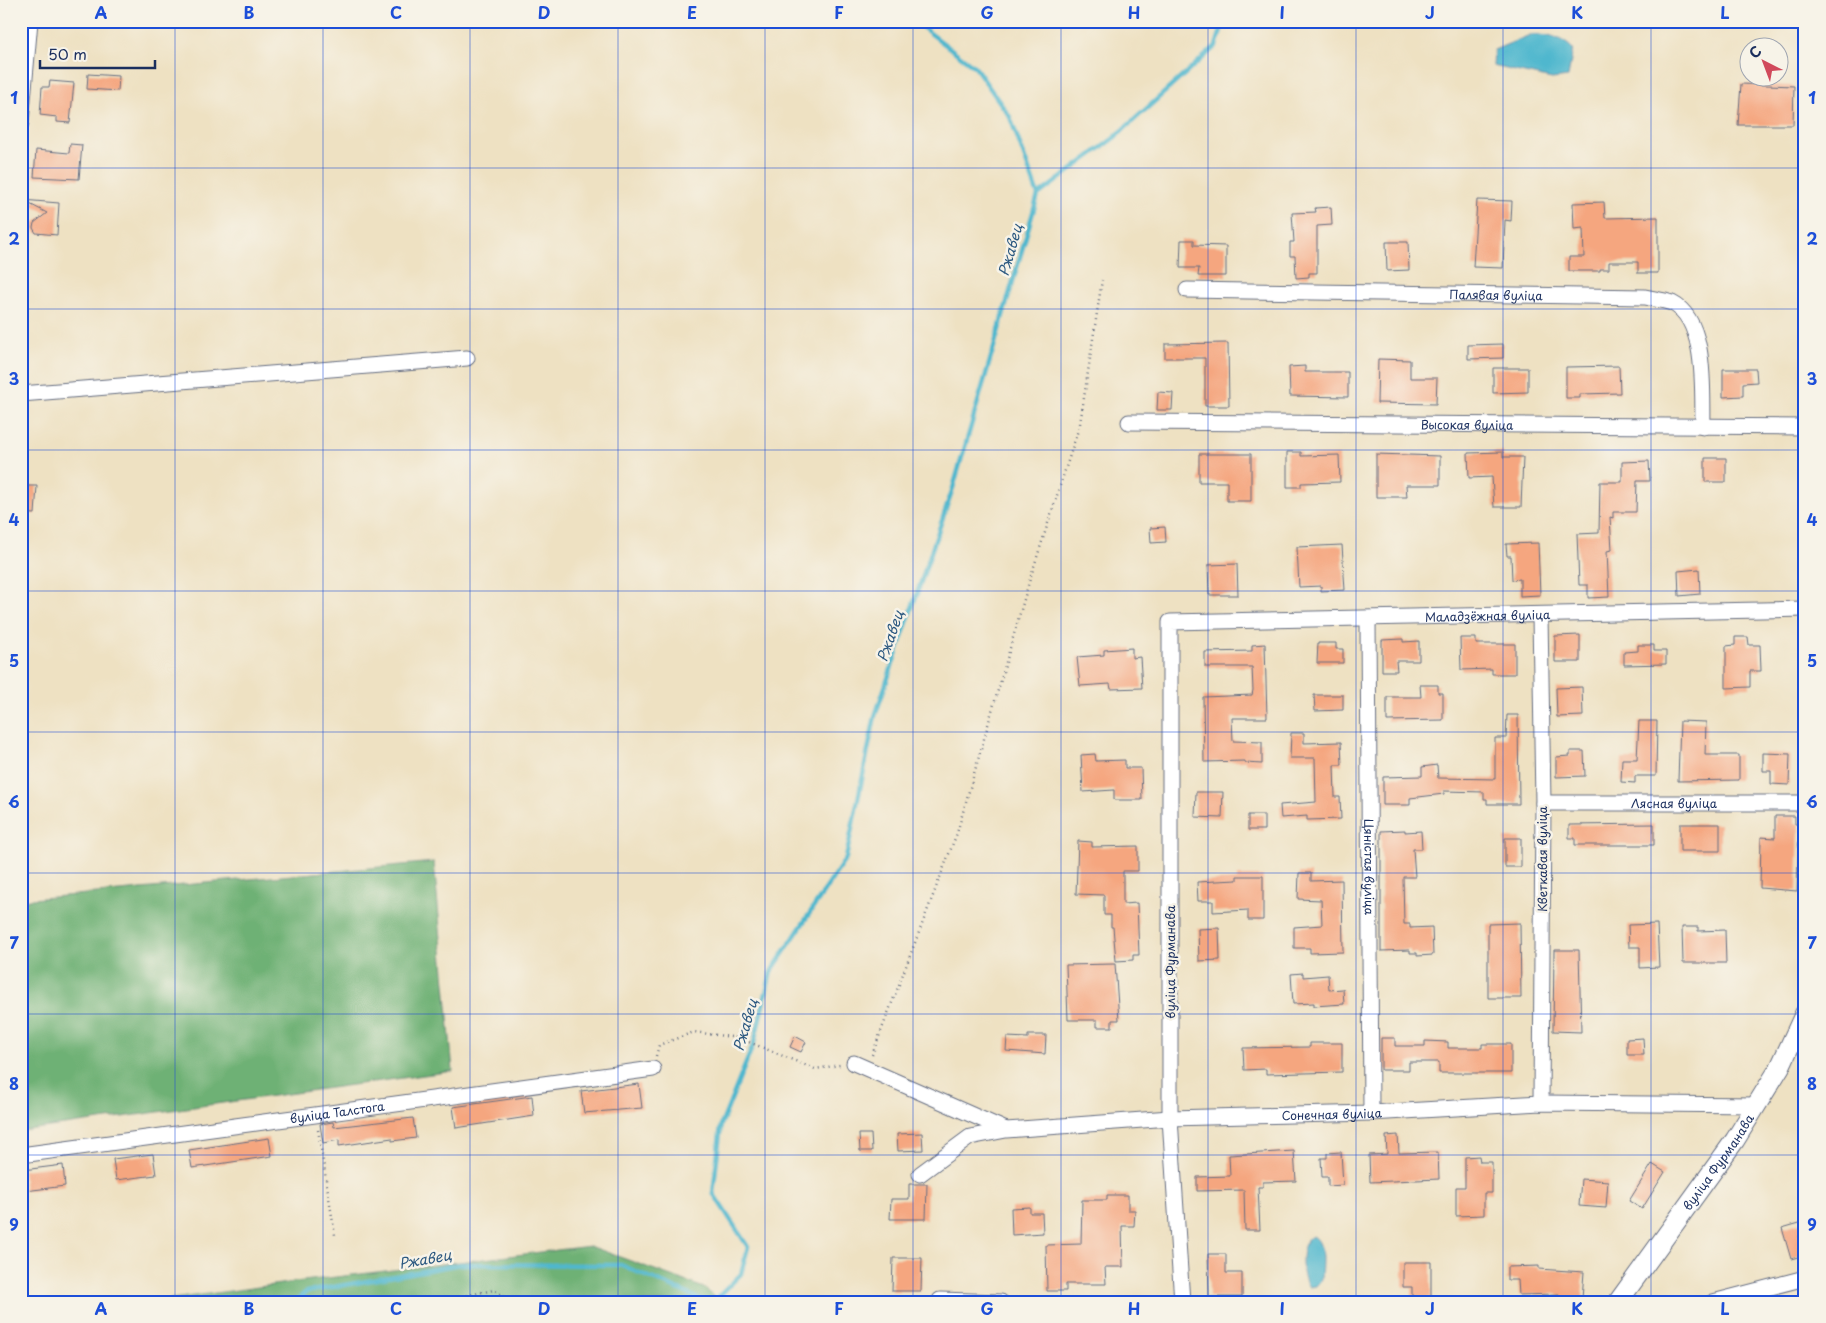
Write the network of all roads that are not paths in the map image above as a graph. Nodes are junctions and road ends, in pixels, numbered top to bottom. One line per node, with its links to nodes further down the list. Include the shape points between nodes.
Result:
1 (30, 21): 2 (street)
2 (21, 123)
3 (1186, 290): 7 (street, Палявая вуліца, via 1645,297 1672,304 1690,318 1700,351)
4 (467, 358): 5 (street)
5 (21, 394)
6 (1129, 422): 7 (street, Высокая вуліца)
7 (1703, 427): 8 (street, Высокая вуліца)
8 (1805, 427)
9 (1805, 609): 10 (street, Маладзёжная вуліца)
10 (1540, 615): 11 (street, Маладзёжная вуліца); 13 (street, Кветкавая вуліца)
11 (1368, 620): 12 (street, Маладзёжная вуліца); 20 (street, Цяністая вуліца)
12 (1170, 622): 21 (street, вуліца Фурманава)
13 (1543, 803): 14 (street, Лясная вуліца); 18 (street, Кветкавая вуліца)
14 (1805, 803)
15 (1805, 1013): 19 (main road, вуліца Фурманава, via 1780,1067)
16 (860, 1066): 22 (street)
17 (653, 1069): 23 (street, вуліца Талстога)
18 (1541, 1103): 19 (street, Сонечная вуліца); 20 (street, Сонечная вуліца)
19 (1757, 1105): 29 (main road, вуліца Фурманава)
20 (1371, 1113): 21 (street, Сонечная вуліца)
21 (1170, 1118): 22 (street, Сонечная вуліца); 28 (street, вуліца Фурманава)
22 (1006, 1130): 24 (street, Сонечная вуліца, via 970,1137)
23 (21, 1155)
24 (920, 1174)
25 (1805, 1278): 30 (street)
26 (940, 1300): 27 (street)
27 (1001, 1302)
28 (1182, 1302)
29 (1618, 1302)
30 (1713, 1302)

